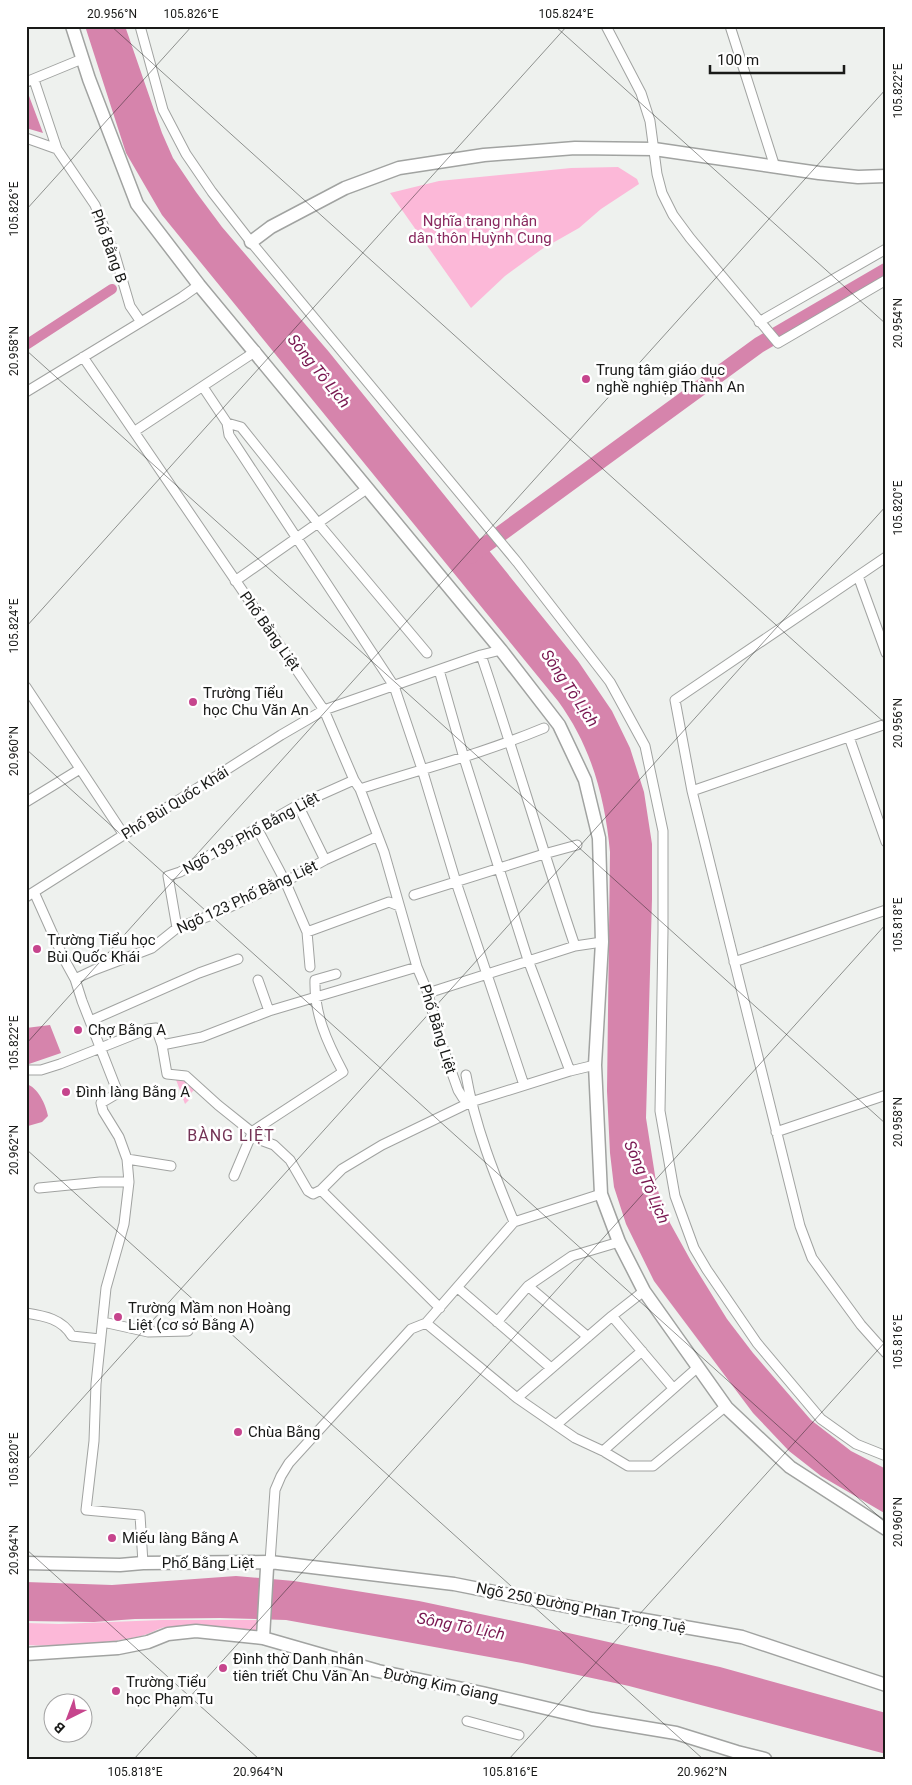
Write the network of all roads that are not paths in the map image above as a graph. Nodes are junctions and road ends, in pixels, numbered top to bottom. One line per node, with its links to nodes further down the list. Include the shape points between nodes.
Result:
1 (72, 26): 5 (street)
2 (140, 26): 12 (street, via 163,110 186,154)
3 (606, 26): 9 (street, via 641,93)
4 (730, 26): 10 (street)
5 (82, 59): 6 (street); 15 (street, via 137,204)
6 (30, 81): 8 (street, Phố Bằng B)
7 (26, 138): 8 (street)
8 (57, 149): 16 (street, Phố Bằng B, via 95,205 115,255 130,306)
9 (654, 149): 10 (street); 12 (street, via 575,148 484,155 399,168 345,188 271,227); 17 (street, via 662,193 673,214)
10 (775, 167): 11 (street, via 858,178)
11 (886, 176)
12 (251, 242): 122 (street, via 517,562 610,682 646,746 663,831 660,1111 676,1196 694,1248 706,1270 757,1343 821,1419 856,1444)
13 (886, 249): 17 (street)
14 (886, 280): 17 (street, via 778,343)
15 (199, 285): 16 (street); 18 (street)
16 (141, 322): 19 (street)
17 (759, 322)
18 (256, 351): 20 (street); 24 (street)
19 (83, 357): 21 (street); 23 (street, Phố Bằng Liệt)
20 (202, 388): 22 (street); 23 (street)
21 (26, 392)
22 (228, 423): 25 (street, via 241,427); 26 (street, via 229,435)
23 (135, 431): 29 (street, Phố Bằng Liệt)
24 (368, 488): 25 (street); 30 (street)
25 (317, 522): 26 (street); 31 (street)
26 (297, 536): 29 (street); 35 (street)
27 (886, 557): 28 (street)
28 (858, 576): 32 (street); 47 (street, via 675,700)
29 (235, 581): 37 (street, Phố Bằng Liệt)
30 (501, 650): 33 (street, Phố Bùi Quốc Khái); 66 (street, via 559,725 584,780 599,838)
31 (427, 653)
32 (886, 654)
33 (481, 655): 34 (street, Phố Bùi Quốc Khái); 41 (street)
34 (439, 670): 35 (street, Phố Bùi Quốc Khái); 42 (street)
35 (394, 686): 37 (street, Phố Bùi Quốc Khái); 44 (street)
36 (26, 687): 43 (street)
37 (324, 710): 45 (street, Phố Bằng Liệt); 51 (street, Phố Bùi Quốc Khái)
38 (886, 724): 40 (street)
39 (544, 728): 41 (street)
40 (849, 737): 47 (street); 53 (street)
41 (510, 742): 42 (street); 55 (street)
42 (464, 758): 44 (street); 57 (street)
43 (80, 769): 48 (street); 51 (street)
44 (422, 769): 46 (street); 59 (street)
45 (354, 780): 46 (street, Phố Bằng Liệt); 49 (street, Ngõ 139 Phố Bằng Liệt)
46 (360, 789): 52 (street, Phố Bằng Liệt)
47 (692, 791): 70 (street)
48 (26, 802)
49 (298, 805): 50 (street, Ngõ 139 Phố Bằng Liệt); 56 (street)
50 (257, 828): 58 (street); 64 (street, Ngõ 139 Phố Bằng Liệt, via 168,876)
51 (124, 835): 61 (street, Phố Bùi Quốc Khái)
52 (378, 836): 56 (street, Ngõ 123 Phố Bằng Liệt); 62 (street, Phố Bằng Liệt)
53 (886, 842)
54 (576, 845): 55 (street)
55 (544, 854): 57 (street); 67 (street)
56 (325, 860): 58 (street, Ngõ 123 Phố Bằng Liệt)
57 (499, 868): 59 (street); 69 (street)
58 (285, 881): 64 (street, Ngõ 123 Phố Bằng Liệt, via 217,914); 65 (street)
59 (456, 882): 60 (street); 74 (street)
60 (414, 894)
61 (30, 895): 75 (street)
62 (399, 906): 65 (street, via 389,902); 72 (street, Phố Bằng Liệt)
63 (886, 910): 70 (street)
64 (177, 928): 75 (street, Ngõ 123 Phố Bằng Liệt, via 152,948)
65 (307, 932): 71 (street)
66 (602, 942): 67 (street); 83 (street)
67 (575, 946): 69 (street)
68 (238, 958): 80 (street)
69 (528, 960): 74 (street); 85 (street)
70 (734, 962): 91 (street)
71 (310, 967)
72 (417, 967): 77 (street, Phố Bằng Liệt); 78 (street)
73 (336, 974): 78 (street, via 315,980)
74 (487, 974): 77 (street); 87 (street)
75 (76, 979): 80 (street)
76 (258, 980): 79 (street)
77 (428, 993): 89 (street, Phố Bằng Liệt, via 437,1031 458,1090)
78 (314, 998): 79 (street); 90 (street, via 327,1042 343,1072)
79 (269, 1011): 81 (street, via 202,1037)
80 (90, 1021): 82 (street)
81 (162, 1045): 82 (street, via 156,1028); 90 (street, via 168,1074 186,1076)
82 (100, 1048): 84 (street, via 41,1070); 92 (street, via 118,1093 100,1103)
83 (595, 1065): 85 (street); 98 (street)
84 (26, 1070)
85 (570, 1070): 87 (street)
86 (466, 1075): 89 (street)
87 (524, 1085): 89 (street)
88 (886, 1095): 91 (street)
89 (471, 1102): 97 (street, via 382,1145 342,1169); 99 (street, Phố Bằng Liệt)
90 (253, 1131): 94 (street); 97 (street, via 290,1160 308,1191 312,1194)
91 (776, 1132): 114 (street, via 800,1226 812,1258 861,1325)
92 (127, 1159): 93 (street); 95 (street)
93 (171, 1166)
94 (234, 1176)
95 (129, 1182): 96 (street); 107 (street, via 124,1224 106,1288)
96 (39, 1188)
97 (320, 1190): 104 (street)
98 (601, 1194): 99 (street); 100 (street)
99 (514, 1222): 102 (street, Phố Bằng Liệt)
100 (619, 1242): 101 (street, via 572,1256); 103 (street)
101 (528, 1286): 108 (street); 111 (street)
102 (458, 1288): 104 (street, Phố Bằng Liệt); 108 (street)
103 (644, 1291): 106 (street); 116 (street)
104 (440, 1308): 109 (street, Phố Bằng Liệt)
105 (26, 1313): 112 (street, via 52,1318 68,1328 72,1336)
106 (612, 1316): 111 (street); 113 (street)
107 (103, 1322): 110 (street, via 148,1332); 112 (street)
108 (497, 1322): 115 (street)
109 (426, 1323): 118 (street); 126 (street, Phố Bằng Liệt, via 412,1329 289,1463 275,1490)
110 (188, 1331)
111 (588, 1337): 115 (street)
112 (100, 1339): 125 (street, via 94,1446 86,1510 140,1515)
113 (642, 1351): 117 (street); 120 (street)
114 (886, 1352)
115 (552, 1368): 118 (street)
116 (698, 1368): 117 (street); 119 (street)
117 (673, 1388): 121 (street)
118 (517, 1398): 120 (street)
119 (726, 1406): 121 (street, via 653,1466 628,1466); 123 (street, via 790,1468)
120 (556, 1425): 121 (street)
121 (603, 1451)
122 (886, 1456)
123 (886, 1529)
124 (26, 1563): 125 (street, Phố Bằng Liệt)
125 (143, 1563): 126 (street, Phố Bằng Liệt)
126 (268, 1565): 127 (street); 129 (street, Ngõ 250 Đường Phan Trọng Tuệ, via 454,1584 742,1637)
127 (263, 1635): 128 (street, Đường Kim Giang, via 168,1634 118,1648); 132 (street, Đường Kim Giang, via 378,1671 592,1719 676,1733)
128 (26, 1654)
129 (886, 1685)
130 (467, 1720): 131 (street)
131 (519, 1735)
132 (736, 1755): 133 (street, Đường Kim Giang)
133 (765, 1759)

